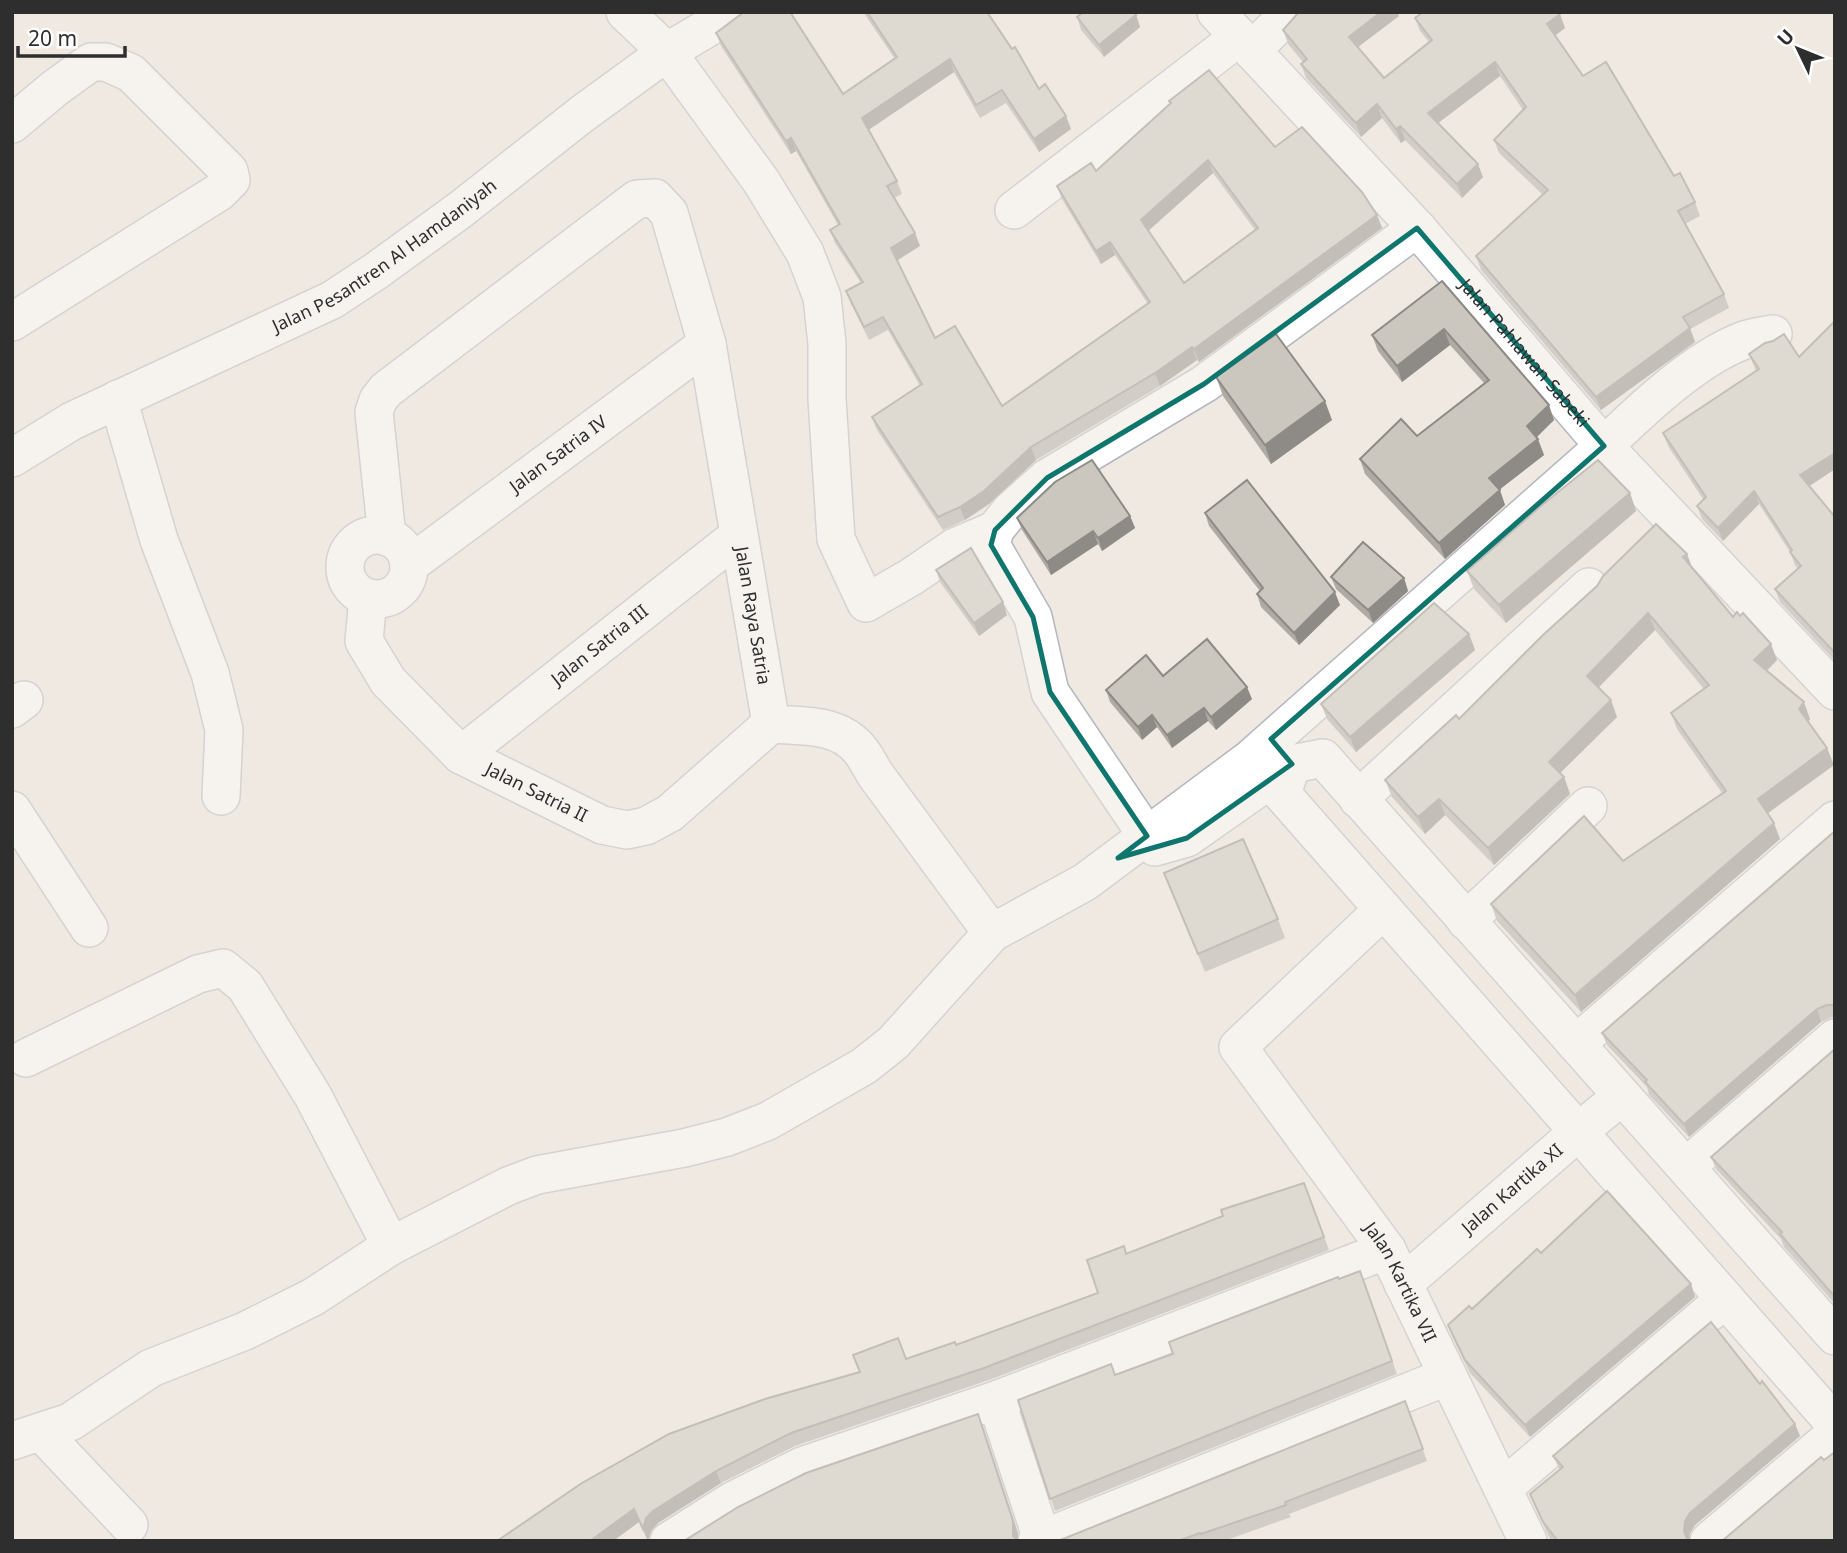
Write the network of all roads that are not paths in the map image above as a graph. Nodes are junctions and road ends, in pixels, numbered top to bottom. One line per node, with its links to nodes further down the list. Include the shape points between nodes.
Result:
1 (625, 12): 5 (street)
2 (734, 12): 5 (street, Jalan Pesantren Al Hamdaniyah)
3 (1290, 12): 4 (street)
4 (1235, 34): 7 (street); 8 (street, Jalan Pahlawan Sabeki)
5 (667, 52): 12 (street, Jalan Pesantren Al Hamdaniyah, via 460,210 332,300); 15 (street, via 761,181 805,253 822,297 836,539 866,603 955,547)
6 (12, 124): 9 (street, via 91,62 106,61 131,73 229,171 231,180 219,192)
7 (1014, 210)
8 (1417, 228): 13 (street, Jalan Pahlawan Sabeki); 15 (street, via 1204,384 1047,478)
9 (12, 322)
10 (1773, 334): 13 (street, via 1718,352 1643,408)
11 (707, 344): 16 (street, Jalan Raya Satria); 17 (street, Jalan Satria IV); 17 (street, Jalan Raya Satria, via 669,214 655,198 637,200 378,400 374,412)
12 (118, 399): 14 (street, Jalan Pesantren Al Hamdaniyah); 24 (street, via 159,540 212,684 224,730)
13 (1604, 446): 20 (street, Jalan Pahlawan Sabeki); 22 (street)
14 (12, 458)
15 (995, 530): 29 (street, via 991,545 1033,617 1050,692)
16 (738, 536): 21 (street, Jalan Raya Satria); 23 (street, Jalan Satria III)
17 (398, 551): 19 (street, via 408,577 402,588 392,596); 19 (street, via 375,536 353,547 345,570 349,583)
18 (1589, 587): 25 (street)
19 (368, 598): 23 (street, Jalan Satria II, via 364,641 388,681)
20 (1835, 691)
21 (771, 723): 23 (street, Jalan Satria II, via 670,813 627,830 601,825); 34 (street, via 807,725 850,739)
22 (1282, 751): 25 (street, via 1323,758); 29 (street, via 1250,759); 30 (street, via 1187,838); 31 (street, via 1282,794)
23 (461, 755)
24 (221, 796)
25 (1358, 799): 32 (street)
26 (1588, 806): 32 (street)
27 (12, 810): 33 (street)
28 (1835, 820): 36 (street)
29 (1147, 836): 30 (street)
30 (1118, 858): 34 (street, via 1085,882)
31 (1382, 910): 39 (street); 42 (street, Jalan Kartika VII, via 1238,1047)
32 (1466, 920): 36 (street)
33 (89, 928)
34 (992, 933): 41 (street, via 893,1043 864,1066 768,1121 684,1148 537,1175)
35 (1835, 1038): 40 (street)
36 (1576, 1044): 38 (street)
37 (26, 1058): 41 (street, via 198,974 223,968 246,986 313,1096)
38 (1622, 1096): 39 (street, Jalan Kartika XI); 40 (street)
39 (1578, 1132): 43 (street, Jalan Kartika XI); 44 (street)
40 (1686, 1167): 45 (street)
41 (391, 1246): 50 (street, via 313,1297 245,1331 151,1367 70,1422)
42 (1387, 1250): 43 (street, Jalan Kartika VII); 48 (street)
43 (1404, 1284): 47 (street, Jalan Kartika VII)
44 (1725, 1299): 46 (street); 52 (street)
45 (1832, 1329): 46 (street)
46 (1786, 1368): 49 (street)
47 (1448, 1376): 52 (street, Jalan Kartika VII); 54 (street)
48 (996, 1400): 54 (street); 55 (street, via 802,1466 732,1501)
49 (1835, 1424)
50 (23, 1432): 53 (street)
51 (1835, 1434): 57 (street)
52 (1503, 1489): 56 (street, Jalan Kartika VII)
53 (128, 1525)
54 (1040, 1540)
55 (669, 1541)
56 (1528, 1541)
57 (1709, 1541)

